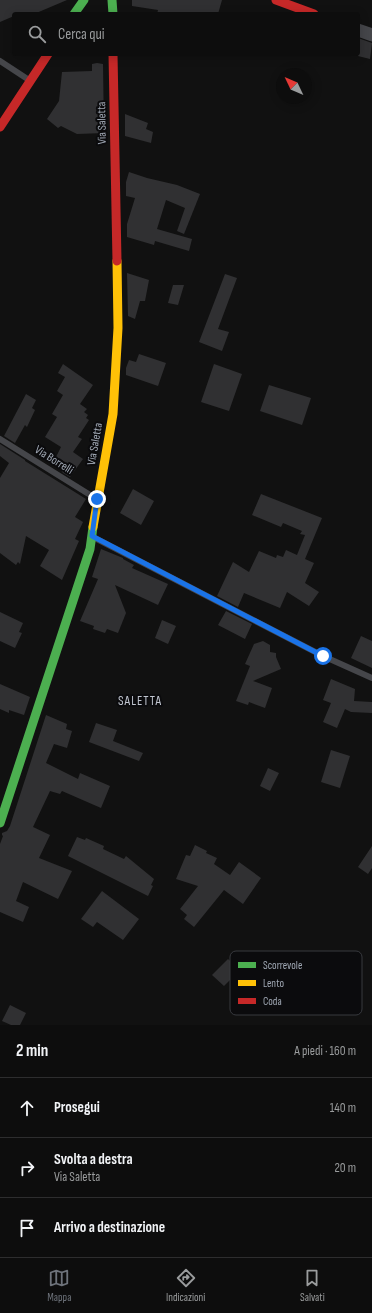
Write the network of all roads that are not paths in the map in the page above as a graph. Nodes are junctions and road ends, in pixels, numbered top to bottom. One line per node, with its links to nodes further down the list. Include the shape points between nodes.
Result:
1 (84, 0): 4 (street)
2 (112, 0): 5 (street)
3 (276, 0): 6 (street)
4 (75, 12)
5 (112, 12)
6 (309, 12)
7 (360, 31): 8 (street)
8 (372, 35)
9 (47, 56): 12 (street)
10 (113, 56): 15 (street, Via Saletta, via 118,328 113,414)
11 (0, 61): 12 (lane)
12 (30, 81): 13 (street)
13 (0, 127)
14 (0, 439): 15 (lane, Via Borrelli)
15 (97, 499): 16 (street, Via Saletta)
16 (92, 536): 17 (lane, via 323,656); 18 (street, Via Saletta, via 90,549)
17 (372, 678)
18 (0, 821)

